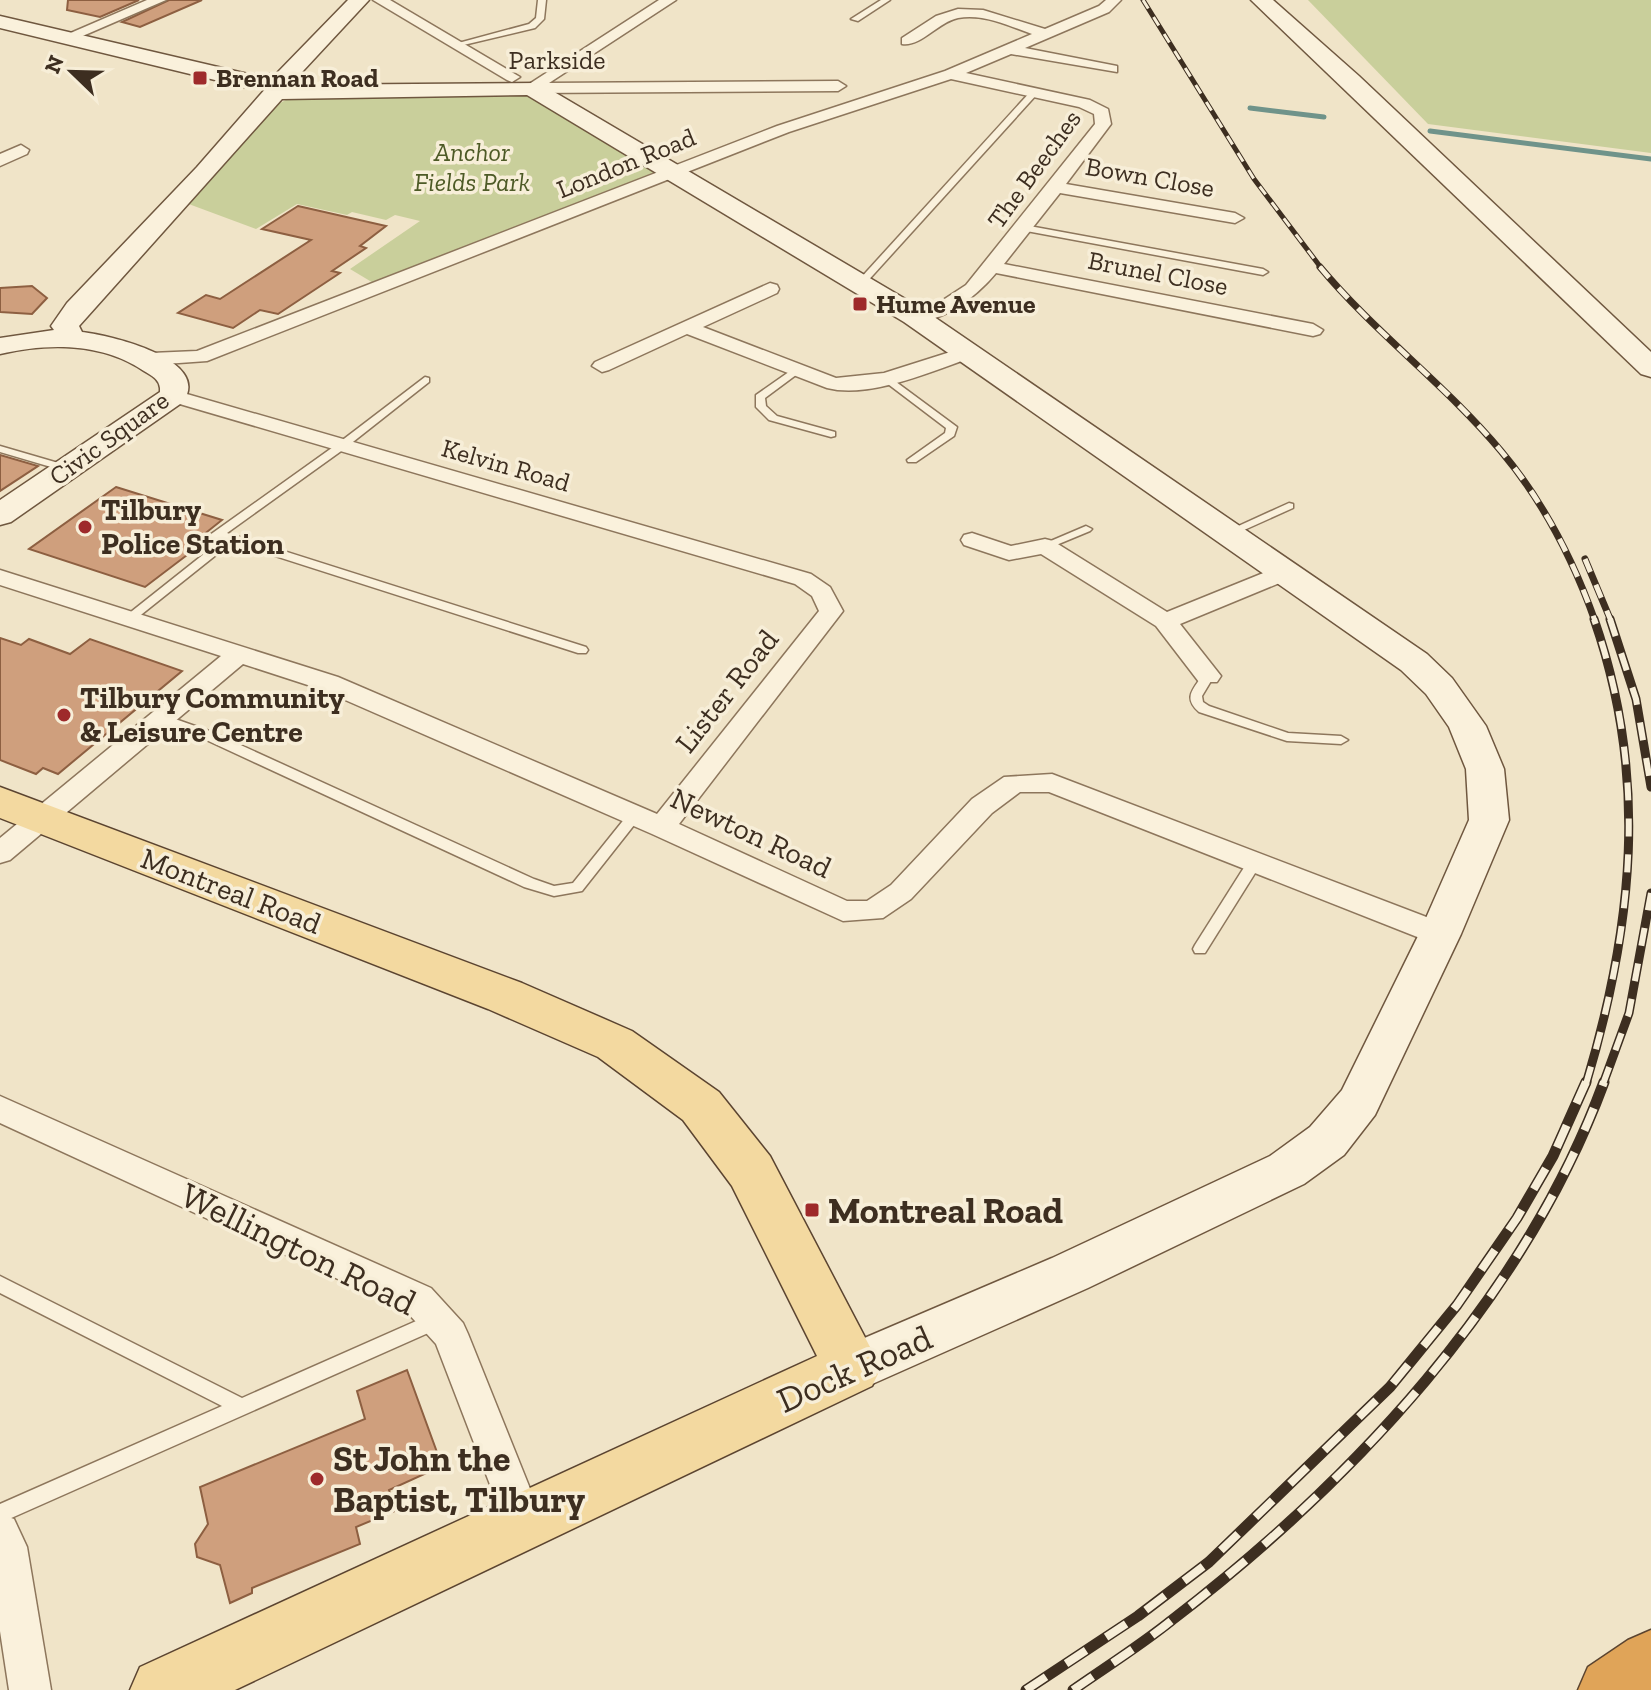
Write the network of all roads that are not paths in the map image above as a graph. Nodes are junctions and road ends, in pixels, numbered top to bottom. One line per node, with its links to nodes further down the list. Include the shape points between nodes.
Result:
1 (159, 0): 13 (street)
2 (359, 0): 20 (street)
3 (380, 0): 15 (street)
4 (542, 0): 15 (lane, via 540,19 532,26)
5 (669, 0): 19 (street)
6 (886, 0): 10 (lane)
7 (1114, 0): 12 (street, London Road)
8 (1261, 0): 43 (street)
9 (960, 7): 12 (street); 14 (street)
10 (855, 19)
11 (0, 22): 13 (street, Parkside)
12 (1046, 34): 16 (street, London Road)
13 (66, 38): 20 (street, Parkside)
14 (907, 41)
15 (455, 45): 19 (street)
16 (1009, 49): 17 (street); 18 (street, London Road)
17 (1112, 69)
18 (950, 74): 22 (street, The Beeches); 25 (street, London Road, via 820,115)
19 (522, 83): 20 (street, Parkside); 21 (street, Parkside); 25 (street)
20 (279, 86): 33 (street)
21 (838, 86)
22 (1035, 92): 26 (street, The Beeches, via 1096,107 1104,118); 31 (lane)
23 (21, 150): 24 (street)
24 (1, 160)
25 (671, 174): 31 (street); 40 (street, London Road)
26 (1056, 187): 27 (street, Bown Close); 28 (street, The Beeches)
27 (1235, 218)
28 (1024, 228): 29 (street, The Beeches); 30 (lane)
29 (993, 267): 34 (street, The Beeches, via 947,306); 36 (street, Brunel Close)
30 (1263, 272)
31 (861, 283): 34 (street)
32 (770, 289): 35 (street)
33 (77, 309): 37 (street, via 65,326); 38 (street)
34 (914, 316): 39 (street)
35 (686, 327): 42 (street); 44 (street)
36 (1313, 330)
37 (73, 340): 38 (street, Civic Square); 41 (street, Civic Square)
38 (1, 345)
39 (966, 353): 45 (street); 56 (street)
40 (200, 357): 41 (street, London Road); 47 (street)
41 (151, 359): 47 (street, Civic Square, via 174,378)
42 (602, 366)
43 (1651, 368)
44 (796, 370): 45 (street, via 834,384); 48 (lane, via 760,397 761,407 773,418)
45 (888, 379): 51 (lane, via 952,427 950,434)
46 (425, 380): 49 (lane)
47 (174, 390): 49 (street, Kelvin Road); 52 (street, Civic Square)
48 (831, 434)
49 (340, 447): 57 (lane); 64 (street, Kelvin Road, via 803,579)
50 (0, 449): 52 (lane)
51 (912, 460)
52 (68, 469): 54 (street, Civic Square)
53 (1289, 506): 56 (lane)
54 (0, 515)
55 (1086, 529): 60 (lane)
56 (1229, 533): 62 (street)
57 (219, 534): 59 (lane); 67 (lane)
58 (972, 540): 60 (street, via 1009,553)
59 (206, 542)
60 (1045, 546): 66 (street)
61 (234, 551): 65 (lane, via 213,552)
62 (1286, 572): 66 (street); 77 (street, via 1414,662 1467,726 1485,769 1489,820)
63 (0, 577): 65 (street, Newton Road)
64 (822, 592): 74 (street, Lister Road, via 831,611)
65 (128, 619): 68 (street, Newton Road)
66 (1165, 621): 69 (street)
67 (582, 650)
68 (238, 655): 70 (street); 73 (street, Newton Road, via 329,683)
69 (1208, 676): 71 (lane, via 1196,696 1204,709 1287,737)
70 (161, 718): 72 (street); 73 (lane, via 554,891 577,887)
71 (1341, 740)
72 (21, 810): 75 (street); 82 (main road, Montreal Road, via 505,996 615,1044 701,1106 751,1171)
73 (635, 815): 74 (street, Newton Road)
74 (662, 827): 76 (street, Newton Road, via 843,911 873,911 901,892 982,806 1014,783 1052,783)
75 (0, 853)
76 (1255, 862): 77 (street, Newton Road); 78 (lane)
77 (1440, 934): 82 (street, Dock Road, via 1359,1102 1327,1141 1287,1170)
78 (1200, 949)
79 (0, 1109): 81 (street, Wellington Road, via 418,1299)
80 (0, 1284): 83 (lane)
81 (438, 1320): 83 (lane); 85 (street, Wellington Road, via 450,1334)
82 (852, 1368): 85 (main road, Dock Road)
83 (242, 1407): 84 (lane)
84 (0, 1514)
85 (523, 1521): 89 (main road, Dock Road)
86 (0, 1533): 88 (street, via 7,1547)
87 (1651, 1663): 90 (highway)
88 (30, 1690)
89 (163, 1690)
90 (1611, 1690)

